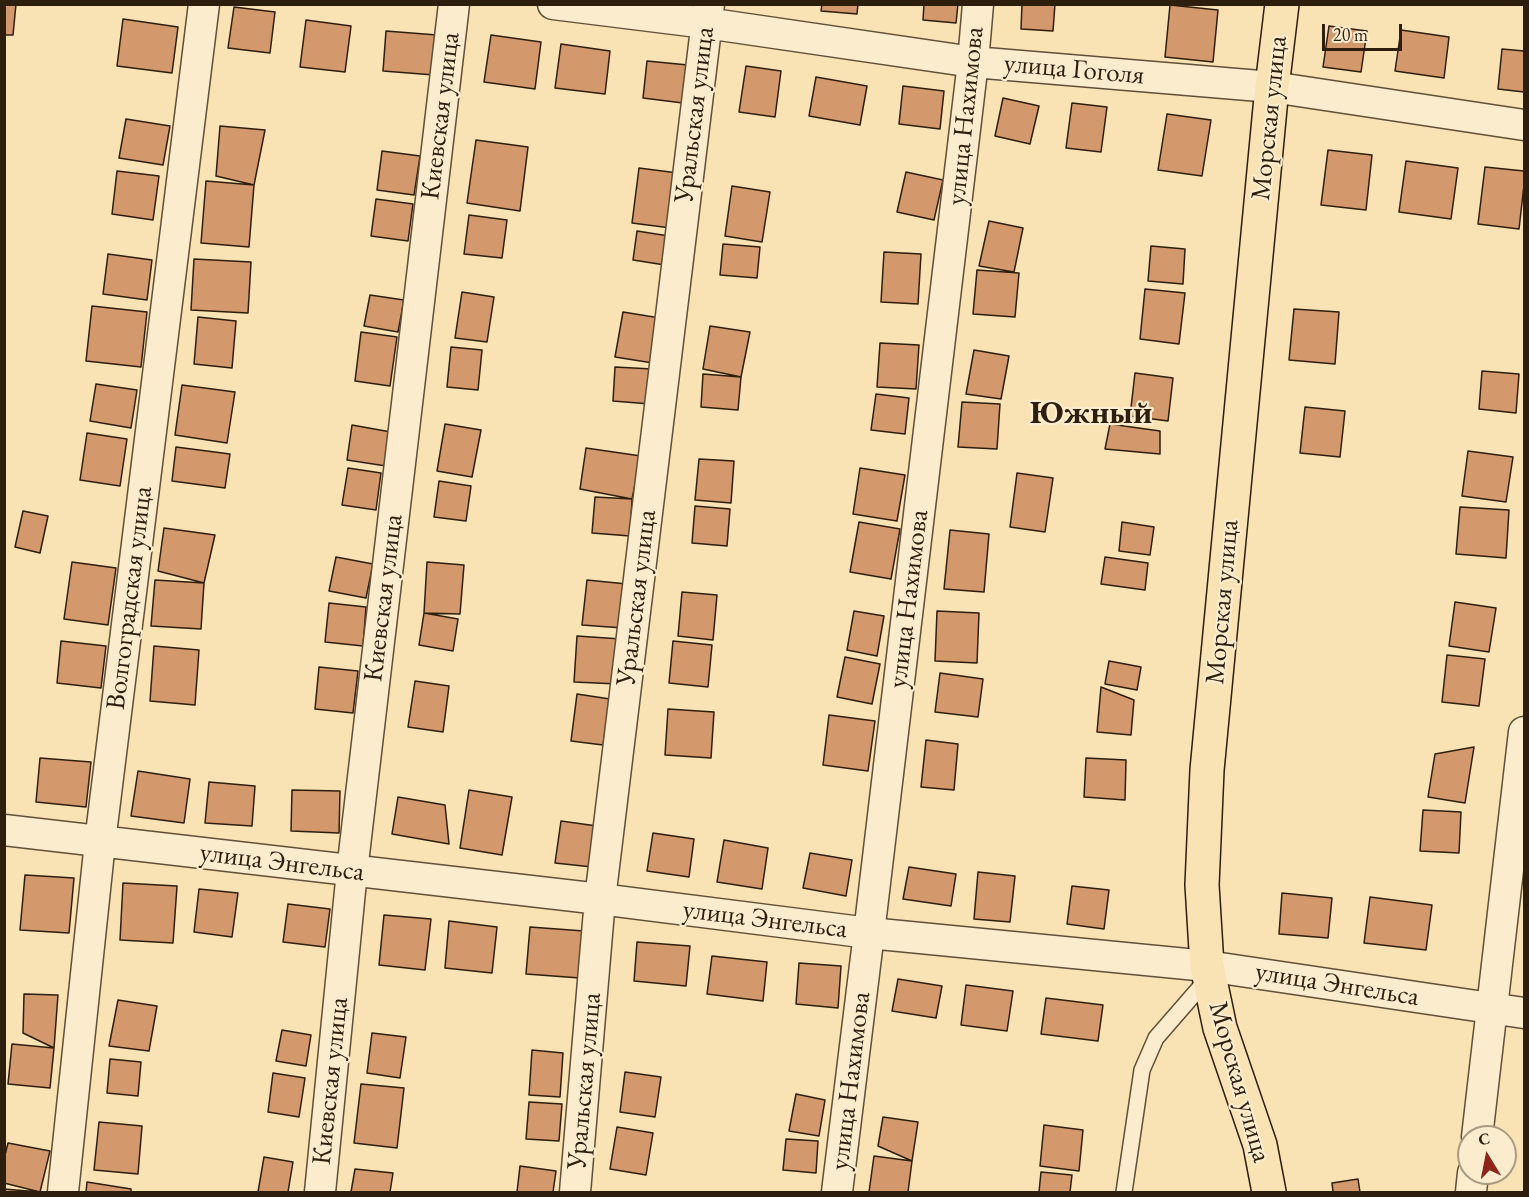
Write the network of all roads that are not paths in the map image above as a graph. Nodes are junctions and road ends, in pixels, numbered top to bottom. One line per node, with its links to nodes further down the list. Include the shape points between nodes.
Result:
1 (204, 4): 12 (street, Волгоградская улица)
2 (454, 4): 13 (street, Киевская улица)
3 (553, 4): 6 (street, улица Гоголя)
4 (978, 4): 7 (street, улица Нахимова)
5 (1282, 4): 8 (highway, Морская улица)
6 (707, 14): 7 (street, улица Гоголя); 14 (street, Уральская улица)
7 (973, 62): 8 (street, улица Гоголя); 15 (street, улица Нахимова)
8 (1272, 87): 9 (street, улица Гоголя); 16 (highway, Морская улица, via 1207,770 1202,885)
9 (1524, 125)
10 (1524, 732): 17 (street)
11 (4, 830): 12 (street, улица Энгельса)
12 (100, 842): 13 (street, улица Энгельса); 20 (street, Волгоградская улица)
13 (352, 872): 14 (street, улица Энгельса); 21 (street, Киевская улица)
14 (600, 899): 15 (street, улица Энгельса); 22 (street, Уральская улица)
15 (869, 933): 16 (street, улица Энгельса); 23 (street, улица Нахимова)
16 (1208, 971): 17 (street, улица Энгельса); 24 (lane, via 1156,1038 1142,1070); 25 (highway, Морская улица, via 1220,1028 1260,1144)
17 (1492, 1009): 18 (street, улица Энгельса); 19 (street)
18 (1524, 1013)
19 (1479, 1125)
20 (63, 1192)
21 (320, 1192)
22 (575, 1192)
23 (837, 1192)
24 (1124, 1192)
25 (1269, 1192)

